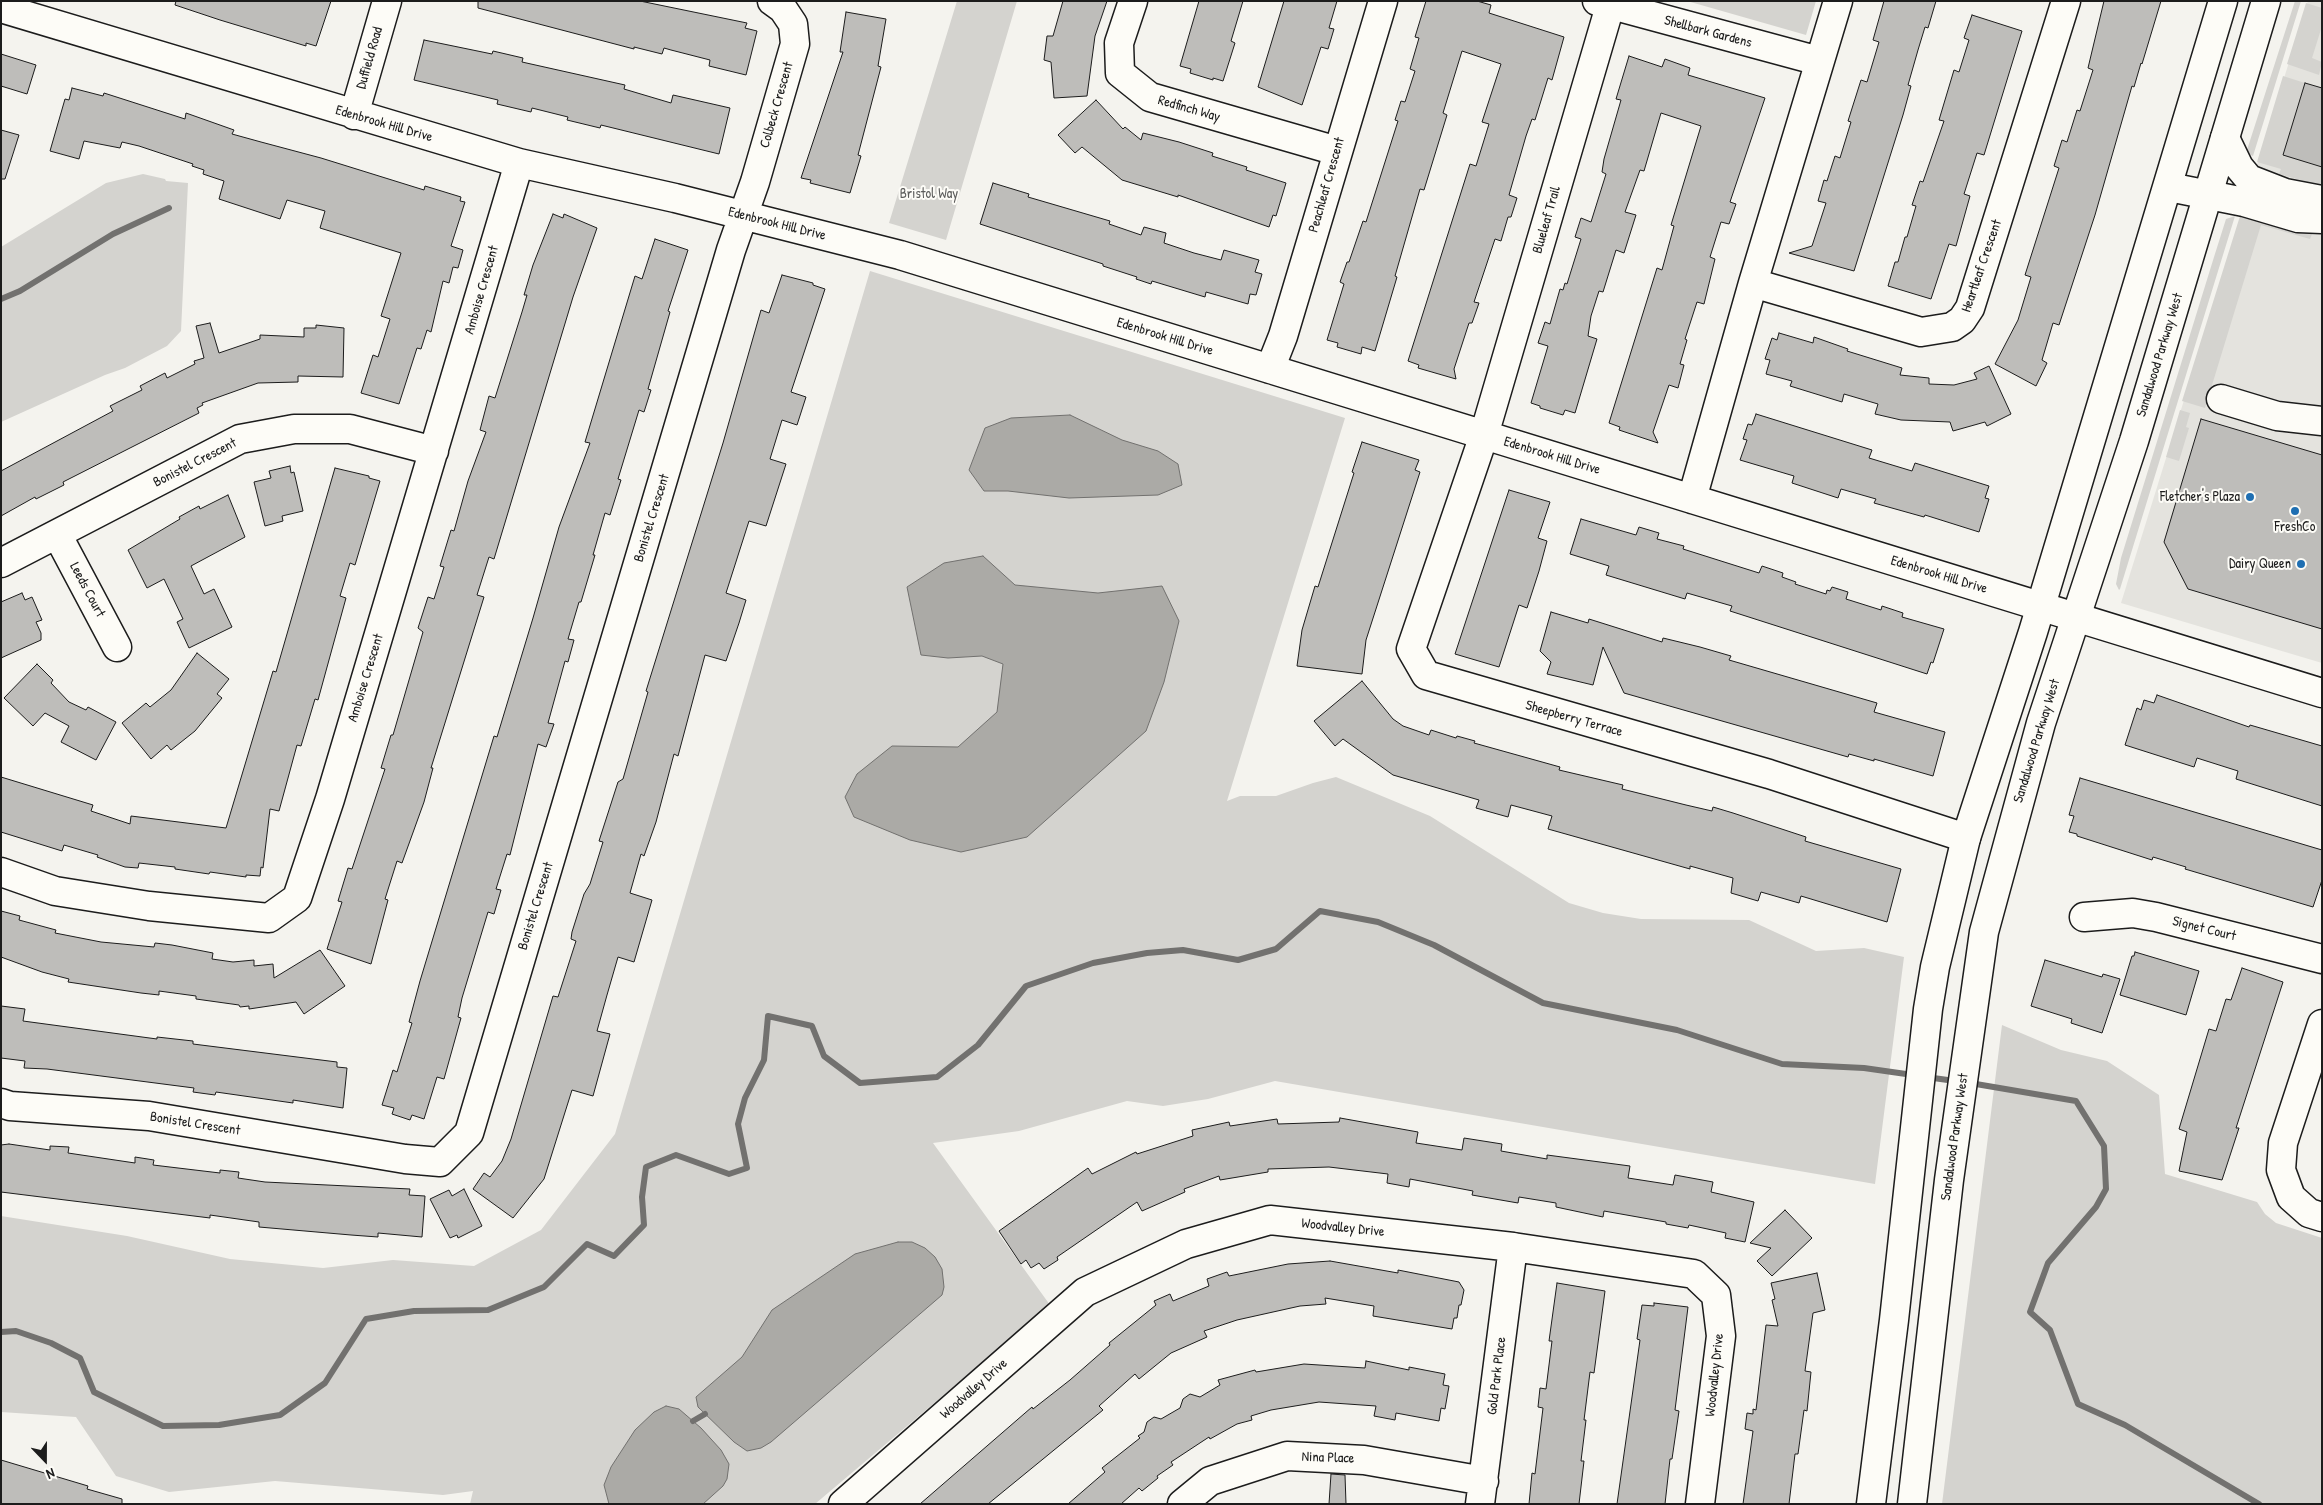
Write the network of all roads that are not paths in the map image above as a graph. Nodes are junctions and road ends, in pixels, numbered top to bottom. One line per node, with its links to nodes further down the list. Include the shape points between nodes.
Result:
1 (387, 1): 12 (street, Duffield Road)
2 (772, 1): 19 (street, Colbeck Crescent, via 793,24 795,44)
3 (1133, 1): 14 (street, Redfinch Way, via 1119,43 1120,73 1150,98)
4 (1383, 1): 14 (street, Peachleaf Crescent)
5 (1838, 1): 11 (street)
6 (2224, 1): 16 (street)
7 (2266, 1): 13 (street, Sandalwood Parkway West)
8 (2064, 2): 21 (street, Heartleaf Crescent, via 1970,308 1962,320 1952,328 1921,332)
9 (1603, 3): 11 (street, Shellbark Gardens); 25 (street, Blueleaf Trail)
10 (1, 8): 12 (street, Edenbrook Hill Drive)
11 (1819, 61): 21 (street)
12 (354, 115): 15 (street, Edenbrook Hill Drive)
13 (2225, 138): 17 (street, Sandalwood Parkway West); 18 (street, via 2239,167 2249,179 2285,193)
14 (1337, 151): 22 (street, Peachleaf Crescent, via 1283,336)
15 (519, 163): 19 (street, Edenbrook Hill Drive); 26 (street, Amboise Crescent)
16 (2169, 187): 17 (street); 30 (street)
17 (2208, 194): 20 (street, via 2298,218); 31 (street, Sandalwood Parkway West, via 2134,441)
18 (2322, 200)
19 (743, 216): 22 (street, Edenbrook Hill Drive, via 900,255); 39 (street, Bonistel Crescent, via 469,1133 440,1162 405,1159 149,1116)
20 (2322, 219)
21 (1753, 282): 27 (street)
22 (1270, 369): 25 (street, Edenbrook Hill Drive)
23 (2221, 399): 24 (street, via 2277,416)
24 (2322, 421)
25 (1484, 435): 27 (street, Edenbrook Hill Drive); 34 (street, Sheepberry Terrace, via 1411,650 1426,675 1769,774)
26 (434, 451): 28 (street, Bonistel Crescent, via 350,429 294,429 240,439); 35 (street, Amboise Crescent, via 330,799 297,898 269,918 149,906 55,891)
27 (1692, 499): 30 (street, Edenbrook Hill Drive)
28 (57, 534): 29 (street, Bonistel Crescent); 32 (street, Leeds Court)
29 (1, 563)
30 (2041, 607): 31 (street, Edenbrook Hill Drive); 34 (street)
31 (2075, 617): 33 (street, Edenbrook Hill Drive); 47 (street, Sandalwood Parkway West, via 2002,860 1984,932 1949,1180)
32 (117, 647)
33 (2322, 694)
34 (1966, 838): 46 (street, via 1928,1009)
35 (1, 872)
36 (2084, 917): 37 (street, Signet Court, via 2141,914)
37 (2322, 959)
38 (2322, 1024): 40 (street, via 2284,1143 2281,1170 2291,1197 2308,1213)
39 (1, 1103)
40 (2322, 1217)
41 (1513, 1247): 42 (street, Gold Park Place); 43 (street, Woodvalley Drive, via 1270,1220 1186,1244 1085,1292); 45 (street, Woodvalley Drive, via 1694,1274 1716,1295 1721,1336)
42 (1482, 1493): 44 (street, Nina Place, via 1364,1460 1287,1456 1210,1481)
43 (843, 1504)
44 (1182, 1504)
45 (1700, 1504)
46 (1871, 1504)
47 (1912, 1504)

